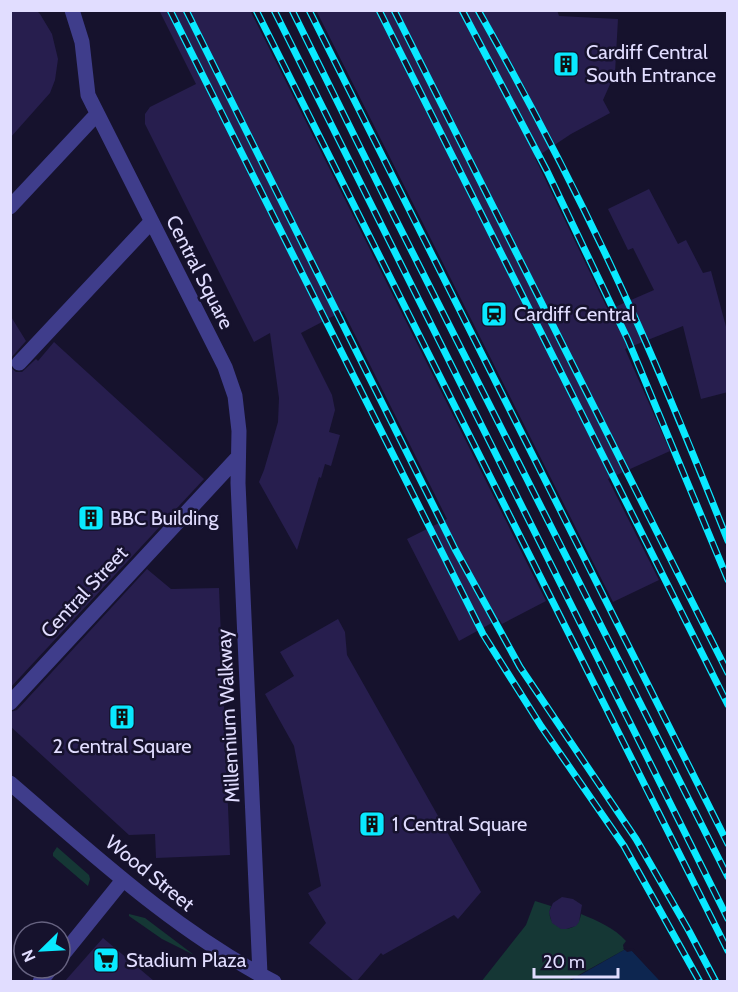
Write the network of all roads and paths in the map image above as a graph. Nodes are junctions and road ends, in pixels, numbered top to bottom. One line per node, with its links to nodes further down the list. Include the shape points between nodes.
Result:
1 (72, 10): 2 (street, Central Square, via 82,42 88,96)
2 (97, 114): 3 (street); 4 (street, Central Square)
3 (10, 207)
4 (152, 222): 5 (street); 6 (street, Central Square, via 225,367 235,396)
5 (19, 363)
6 (238, 457): 7 (street, Central Street); 11 (street, Millennium Walkway)
7 (10, 703)
8 (10, 783): 9 (street, Wood Street)
9 (123, 880): 10 (street); 11 (street, Wood Street, via 203,941)
10 (72, 943)
11 (267, 978)

